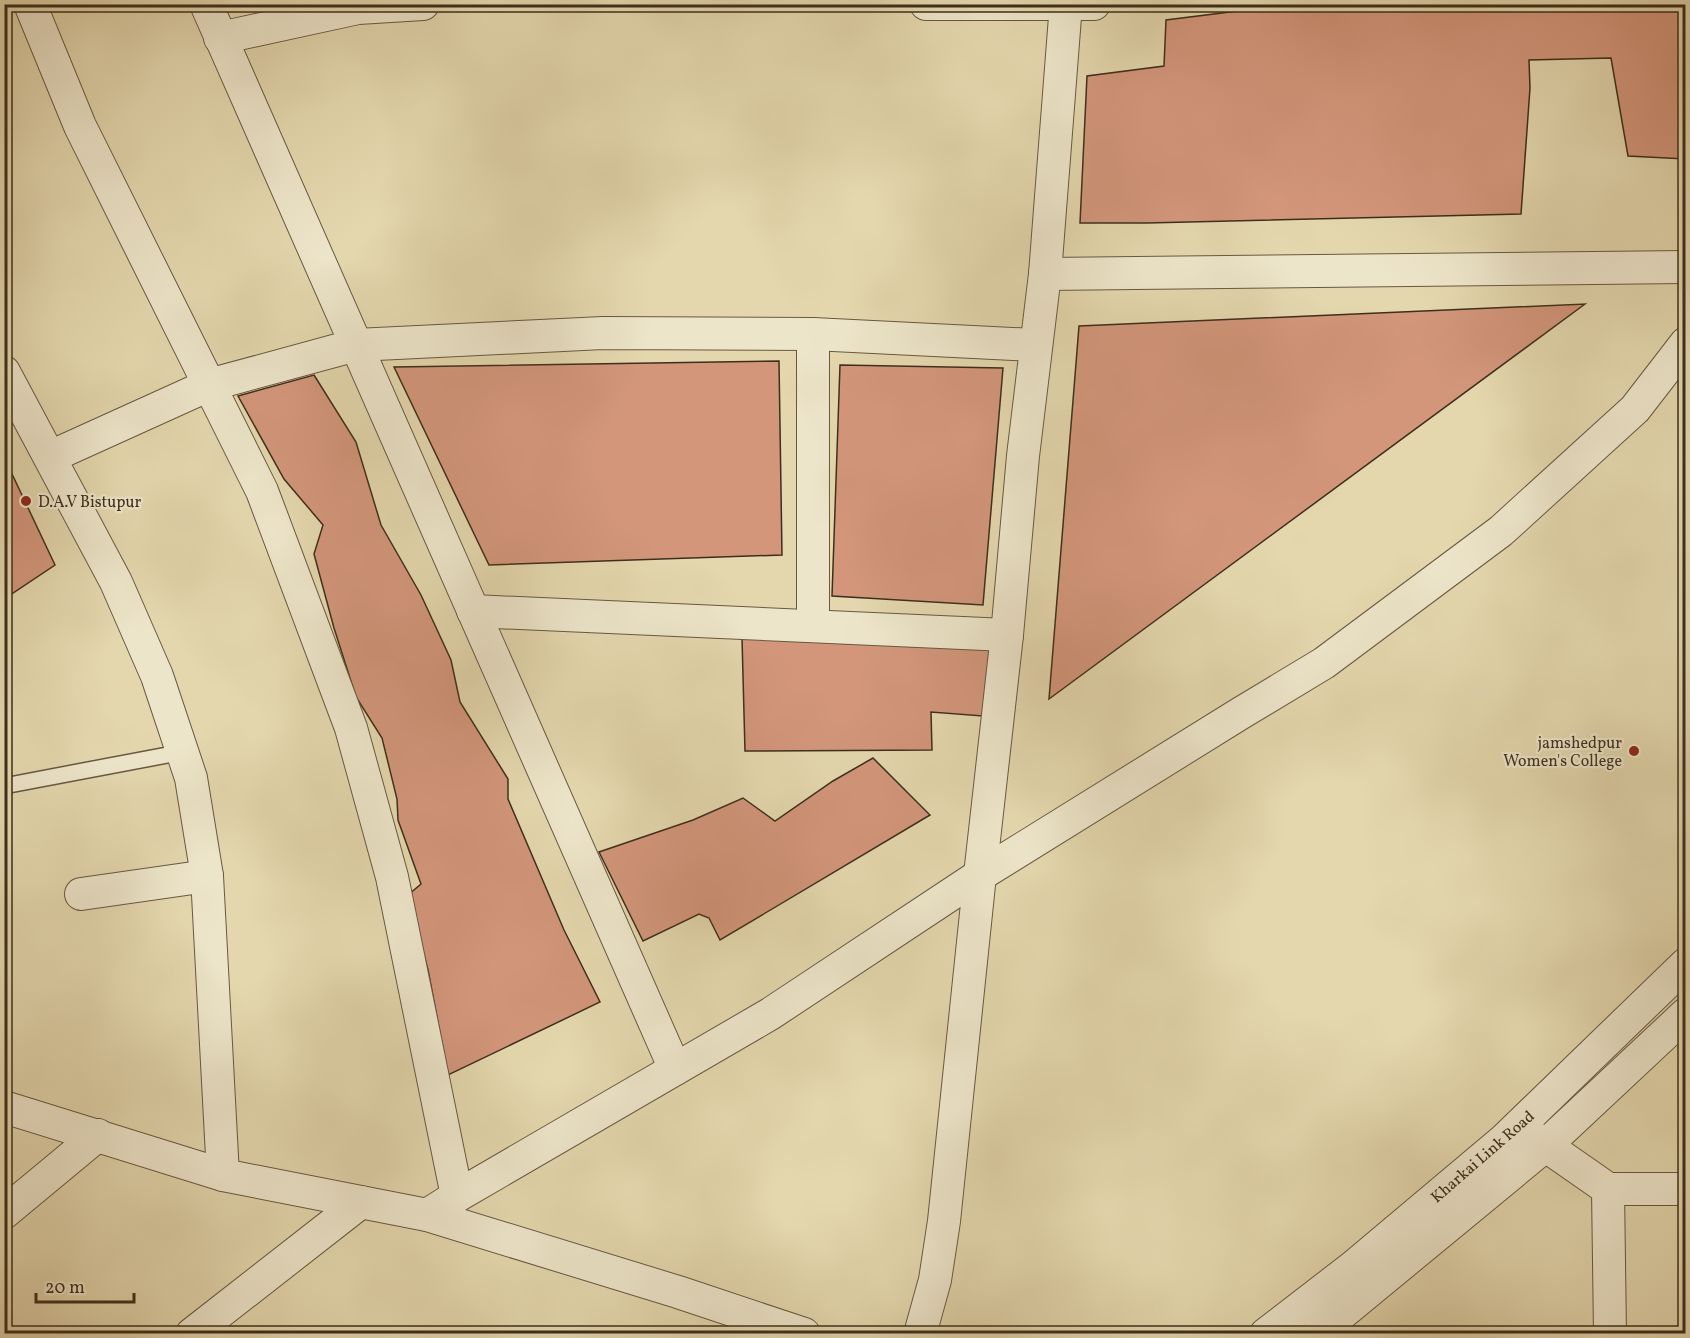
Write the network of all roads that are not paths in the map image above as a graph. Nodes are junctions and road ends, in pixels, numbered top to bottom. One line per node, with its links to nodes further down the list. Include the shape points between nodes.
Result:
1 (30, 4): 14 (street, via 80,126)
2 (206, 4): 6 (street)
3 (423, 4): 6 (street, via 358,8)
4 (926, 4): 5 (street)
5 (1075, 5): 8 (street)
6 (220, 38): 11 (street)
7 (1686, 267): 8 (street)
8 (1045, 274): 12 (street)
9 (813, 334): 11 (street, via 603,333); 12 (street); 17 (street)
10 (1686, 343): 21 (street, via 1635,409 1501,531 1324,663)
11 (356, 345): 14 (street); 16 (street)
12 (1035, 345): 18 (street)
13 (4, 372): 15 (street)
14 (209, 385): 15 (street); 34 (street, via 262,491 351,728 392,877)
15 (50, 457): 19 (street, via 116,582 157,676)
16 (473, 611): 17 (street); 26 (street)
17 (813, 626): 18 (street)
18 (1007, 635): 21 (street)
19 (183, 752): 20 (lane); 22 (street)
20 (4, 786)
21 (980, 875): 26 (street, via 770,1014); 40 (street, via 944,1221 935,1280)
22 (207, 876): 23 (street); 31 (street)
23 (81, 894)
24 (1686, 964): 28 (street, Kharkai Link Road)
25 (1686, 1014): 30 (street, Kharkai Link Road)
26 (675, 1069): 34 (street)
27 (4, 1107): 29 (street)
28 (1518, 1126): 30 (street); 41 (street, Kharkai Link Road, via 1353,1268)
29 (98, 1136): 31 (street); 36 (street)
30 (1545, 1146): 32 (street); 42 (street, Kharkai Link Road)
31 (223, 1175): 35 (street)
32 (1608, 1189): 33 (street); 43 (street)
33 (1686, 1189)
34 (457, 1196): 37 (street)
35 (361, 1202): 37 (street); 38 (street)
36 (4, 1213)
37 (427, 1215): 39 (street)
38 (192, 1334)
39 (804, 1334)
40 (920, 1334)
41 (1266, 1334)
42 (1317, 1334)
43 (1610, 1334)

